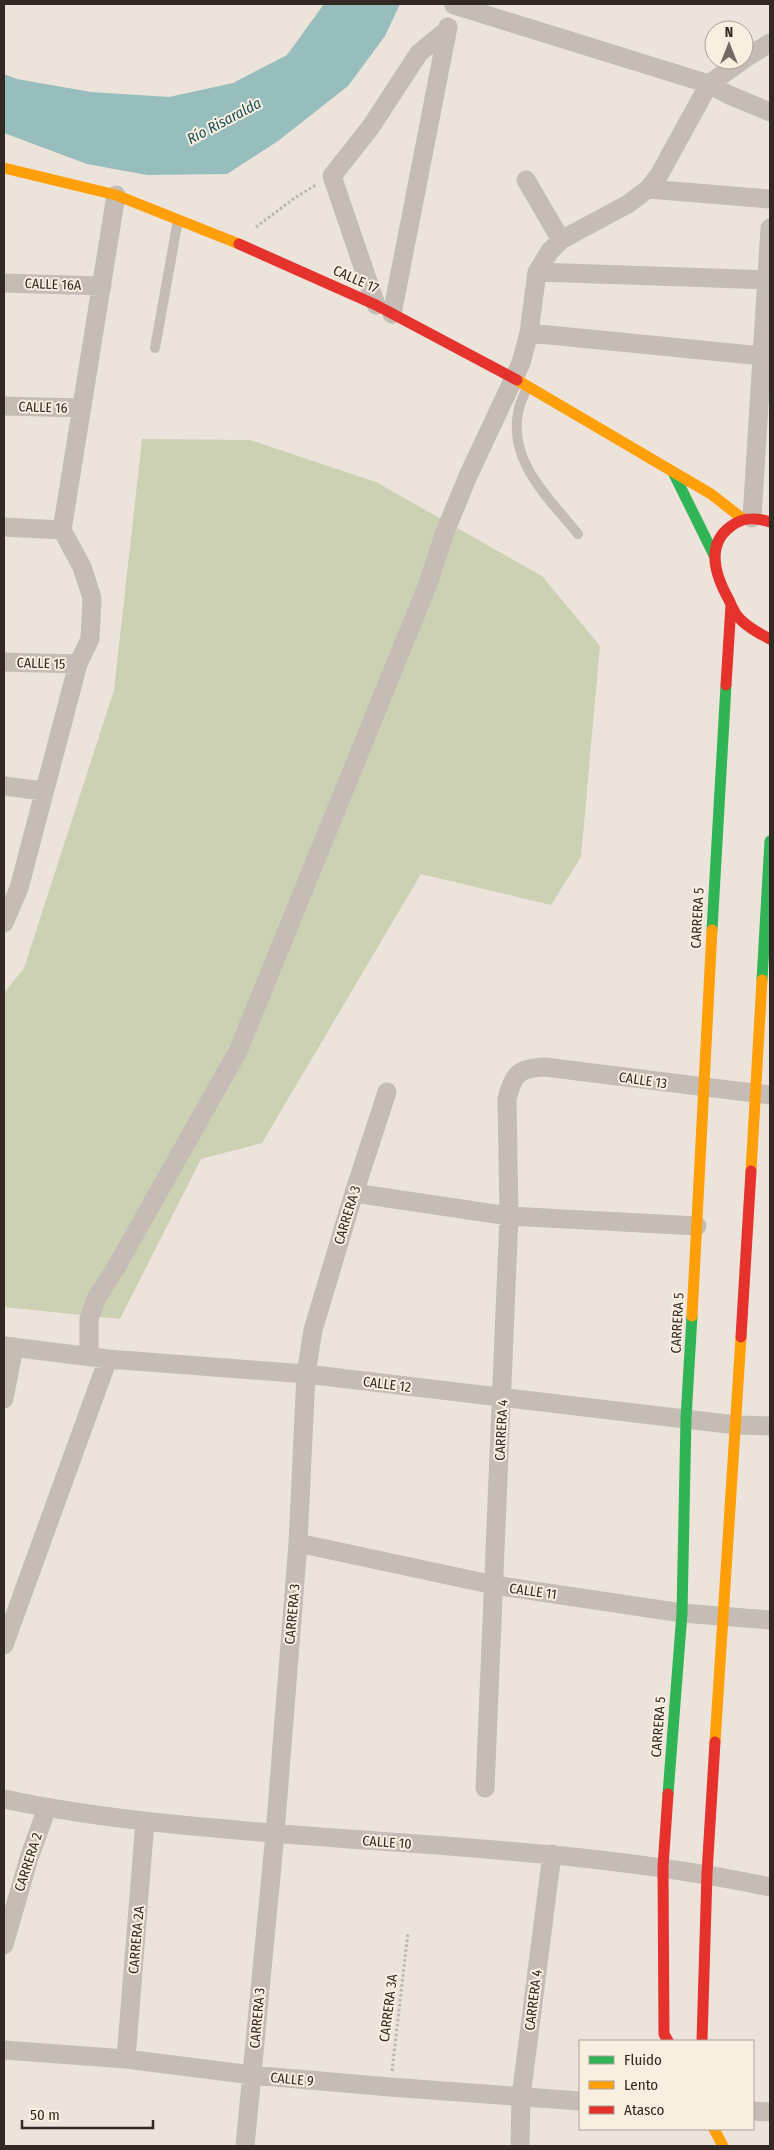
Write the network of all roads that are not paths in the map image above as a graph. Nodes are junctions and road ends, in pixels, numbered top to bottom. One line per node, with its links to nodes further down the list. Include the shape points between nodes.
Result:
1 (454, 5): 2 (street); 6 (street)
2 (447, 30): 20 (street); 20 (street, via 419,53 370,128 332,176)
3 (770, 43): 4 (street)
4 (754, 53)
5 (729, 70): 6 (street)
6 (709, 84): 7 (street); 10 (street, via 659,176)
7 (770, 112)
8 (4, 168): 11 (main road, CALLE 17)
9 (526, 180): 15 (street)
10 (648, 189): 12 (street); 15 (street, via 628,204)
11 (116, 195): 13 (main road, CALLE 17); 19 (street)
12 (770, 199)
13 (178, 219): 20 (main road, CALLE 17, via 233,240); 22 (lane)
14 (770, 228): 17 (street)
15 (561, 240): 16 (street)
16 (536, 272): 17 (street); 21 (street)
17 (769, 280): 23 (street)
18 (4, 283): 19 (street, CALLE 16A)
19 (102, 286): 26 (street)
20 (384, 309): 24 (main road, CALLE 17)
21 (529, 333): 23 (street); 24 (street)
22 (155, 348)
23 (762, 356): 28 (street)
24 (521, 382): 27 (main road, CALLE 17); 31 (lane, via 516,432 520,453 530,473); 50 (street, via 468,476 428,584 238,1052 97,1297 89,1319)
25 (4, 406): 26 (street, CALLE 16)
26 (82, 408): 30 (street)
27 (673, 472): 28 (main road, CALLE 17); 32 (main road)
28 (755, 520): 32 (main road, via 731,525 717,542)
29 (4, 528): 30 (street)
30 (62, 530): 36 (street, via 82,568 92,598 90,639)
31 (578, 534)
32 (714, 555): 33 (main road, via 718,579)
33 (731, 605): 34 (main road, via 742,622); 43 (main road, CARRERA 5)
34 (770, 639)
35 (4, 662): 36 (street, CALLE 15)
36 (78, 664): 38 (street)
37 (4, 786): 38 (street)
38 (43, 791): 40 (street, via 19,888)
39 (770, 841): 41 (main road)
40 (4, 923)
41 (766, 971): 45 (main road)
42 (517, 1074): 43 (street, CALLE 13, via 529,1068 545,1067); 47 (street, CARRERA 4, via 507,1099)
43 (702, 1088): 45 (street, CALLE 13); 48 (main road, CARRERA 5)
44 (387, 1092): 46 (street, CARRERA 3)
45 (762, 1095): 56 (main road)
46 (354, 1193): 47 (street); 52 (street, CARRERA 3, via 313,1330)
47 (509, 1216): 48 (street); 53 (street, CARRERA 4)
48 (697, 1226): 55 (main road, CARRERA 5)
49 (9, 1346): 50 (street, CALLE 12); 54 (street)
50 (89, 1356): 51 (street, CALLE 12)
51 (108, 1359): 52 (street, CALLE 12); 63 (street)
52 (306, 1374): 53 (street, CALLE 12); 58 (street, CARRERA 3)
53 (502, 1398): 55 (street, CALLE 12); 59 (street, CARRERA 4)
54 (4, 1399)
55 (686, 1418): 56 (street, CALLE 12); 60 (main road, CARRERA 5)
56 (736, 1425): 57 (street, CALLE 12); 61 (main road)
57 (770, 1426)
58 (298, 1543): 59 (street, CALLE 11); 68 (street, CARRERA 3)
59 (494, 1585): 60 (street, CALLE 11); 64 (street, CARRERA 4)
60 (682, 1613): 61 (street, CALLE 11); 70 (main road, CARRERA 5)
61 (722, 1616): 62 (street, CALLE 11); 71 (main road)
62 (770, 1620)
63 (4, 1645)
64 (485, 1788)
65 (4, 1799): 66 (street, CALLE 10)
66 (47, 1808): 67 (street, CALLE 10); 73 (street, CARRERA 2)
67 (145, 1821): 68 (street, CALLE 10); 77 (street, CARRERA 2A)
68 (275, 1834): 69 (street, CALLE 10); 78 (street, CARRERA 3)
69 (552, 1854): 70 (street, CALLE 10); 79 (street, CARRERA 4)
70 (663, 1867): 71 (street, CALLE 10); 74 (main road, CARRERA 5, via 664,2034)
71 (707, 1873): 72 (street, CALLE 10); 75 (main road)
72 (770, 1887)
73 (4, 1945)
74 (667, 2040)
75 (702, 2040)
76 (4, 2050): 77 (street, CALLE 9)
77 (126, 2059): 78 (street, CALLE 9)
78 (252, 2075): 79 (street, CALLE 9); 84 (street, CARRERA 3)
79 (521, 2097): 80 (street, CALLE 9); 85 (street, CARRERA 4)
80 (579, 2101)
81 (754, 2111): 82 (street)
82 (770, 2112)
83 (715, 2130): 86 (main road)
84 (245, 2146)
85 (520, 2146)
86 (723, 2146)

